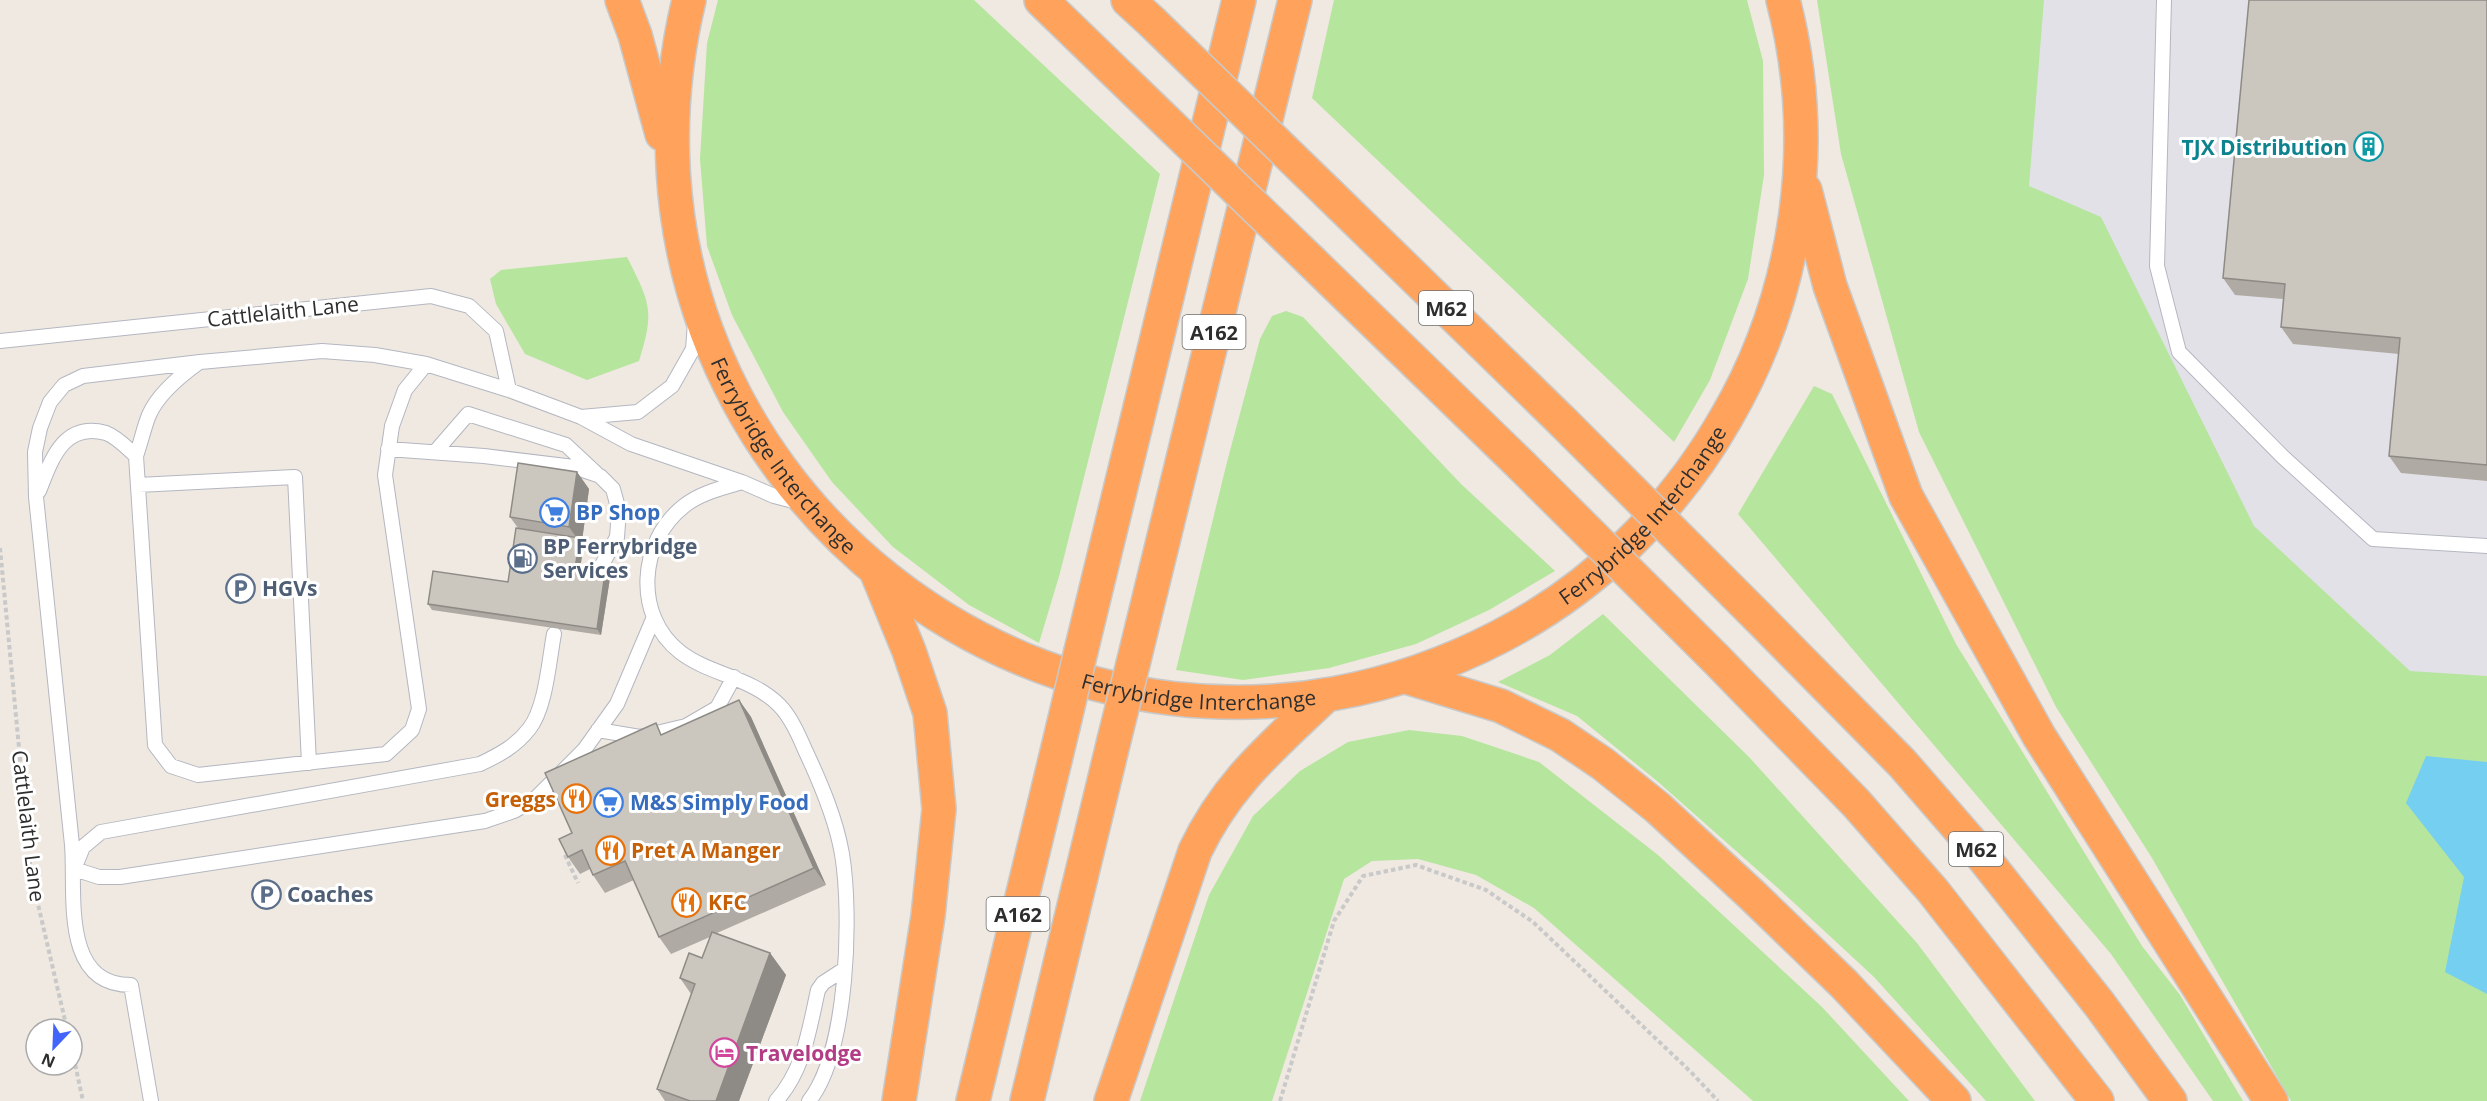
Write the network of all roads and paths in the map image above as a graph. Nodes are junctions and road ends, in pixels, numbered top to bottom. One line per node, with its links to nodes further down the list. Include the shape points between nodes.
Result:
1 (622, 0): 9 (highway)
2 (689, 0): 9 (highway, Ferrybridge Interchange, via 672,102)
3 (1041, 0): 55 (highway, M62, bridge, via 1521,465 1856,803 1933,891)
4 (1128, 0): 56 (highway, M62, bridge, via 1563,422 1902,763 1975,847)
5 (1239, 0): 49 (highway, A162, bridge)
6 (1295, 0): 50 (highway, A162, bridge)
7 (1782, 0): 10 (highway, Ferrybridge Interchange, via 1791,31 1800,100)
8 (2164, 0): 25 (lane, via 2157,266 2179,352 2283,457 2373,539)
9 (672, 168): 11 (highway, Ferrybridge Interchange, via 676,215)
10 (1800, 170): 32 (highway, Ferrybridge Interchange, via 1791,242 1774,312 1737,401 1690,475 1625,548 1548,609 1479,648); 57 (highway, via 1830,286 1906,496 2039,736)
11 (697, 306): 16 (lane, via 693,349 672,386 638,412); 24 (highway, Ferrybridge Interchange, via 738,404 766,450)
12 (0, 341): 15 (lane, Cattlelaith Lane, via 430,296 469,306 496,331)
13 (200, 362): 14 (lane, via 322,351); 19 (lane, via 155,405); 23 (lane, via 83,376 64,385 50,402 40,428 35,452)
14 (426, 364): 15 (lane); 17 (lane, via 405,390)
15 (509, 390): 16 (lane)
16 (581, 417): 21 (lane, via 631,444)
17 (388, 449): 18 (lane); 35 (lane, via 385,475 419,709 412,730 386,754)
18 (435, 452): 20 (lane, via 574,468); 20 (lane, via 468,414 566,445)
19 (136, 456): 22 (lane); 23 (lane, via 106,433 77,433 67,438 53,457)
20 (600, 476): 28 (lane, via 613,489 619,511 617,537)
21 (742, 482): 24 (lane, via 774,496); 29 (lane, via 706,493 684,505 666,523 647,568 647,593)
22 (138, 485): 35 (lane, via 155,745 171,766 198,775); 35 (lane, via 295,477)
23 (36, 497): 38 (lane)
24 (807, 504): 27 (highway, Ferrybridge Interchange)
25 (2487, 546)
26 (0, 548): 42 (path, Cattlelaith Lane, via 31,874)
27 (877, 573): 33 (highway, Ferrybridge Interchange, via 932,613 992,646 1077,678 1122,690 1189,700 1257,702); 48 (highway, via 930,713 939,810 928,916)
28 (597, 574)
29 (654, 617): 31 (lane, via 678,651 695,663); 34 (lane, via 617,704)
30 (554, 634): 38 (lane, via 541,702 531,728 507,751 480,764 101,832 83,847)
31 (734, 677): 34 (lane, via 717,708 687,726 640,737); 41 (lane, via 758,688 780,705 797,731 830,812 842,852 847,894)
32 (1406, 677): 33 (highway, Ferrybridge Interchange); 54 (highway, via 1501,706 1560,735 1603,764 1658,808 1753,896 1844,984)
33 (1326, 695): 51 (highway, via 1253,764 1209,821 1187,874)
34 (598, 730): 38 (lane, via 584,750 536,798 485,821 120,878 99,877)
35 (309, 763)
36 (576, 848): 37 (path, via 564,853)
37 (574, 868): 39 (path); 40 (path)
38 (74, 869): 45 (lane, via 72,895 78,943 88,966 105,980 117,986 131,986)
39 (566, 872)
40 (578, 882)
41 (843, 970): 46 (lane, via 818,990 798,1068); 47 (lane, via 839,1023 830,1062)
42 (64, 1017)
43 (78, 1077): 44 (path)
44 (84, 1101)
45 (151, 1101)
46 (776, 1101)
47 (809, 1101)
48 (899, 1101)
49 (973, 1101)
50 (1027, 1101)
51 (1111, 1101)
52 (1280, 1101): 53 (path, via 1334,921 1363,876 1416,865 1486,890 1533,922)
53 (1718, 1101)
54 (1954, 1101)
55 (2097, 1101)
56 (2170, 1101)
57 (2271, 1101)

